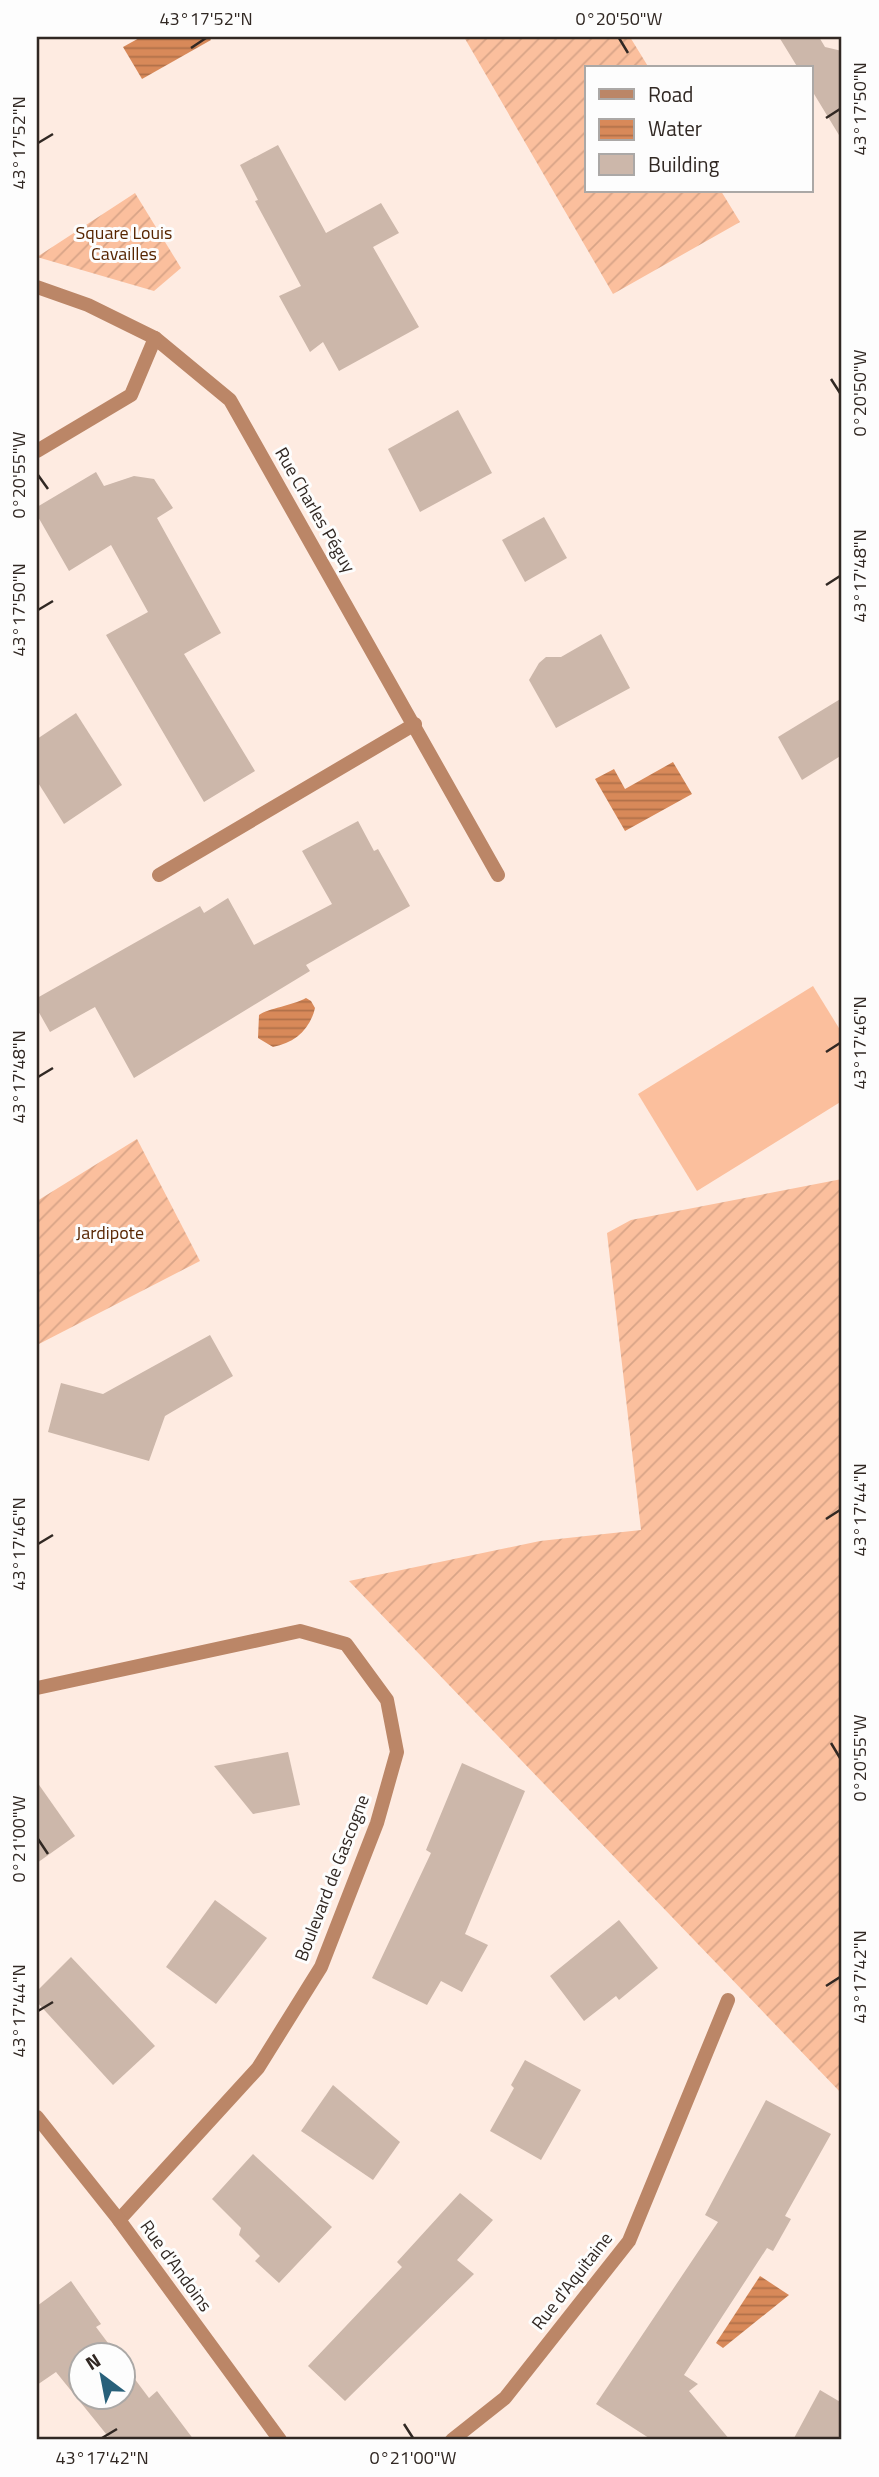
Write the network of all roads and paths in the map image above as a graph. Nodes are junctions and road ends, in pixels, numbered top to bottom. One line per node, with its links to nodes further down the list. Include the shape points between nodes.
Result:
1 (37, 288): 2 (street, Rue Charles Péguy, via 88,305)
2 (155, 338): 3 (street, via 131,396); 4 (street, Rue Charles Péguy, via 230,400)
3 (37, 451)
4 (415, 724): 5 (street); 6 (street, Rue Charles Péguy)
5 (159, 875)
6 (498, 875)
7 (37, 1688): 10 (street, Boulevard de Gascogne, via 300,1631 346,1644 387,1700 397,1752 377,1823 321,1967 258,2068)
8 (728, 2000): 12 (street, Rue d'Aquitaine, via 629,2241 505,2398)
9 (37, 2117): 10 (street, Rue d'Andoins)
10 (119, 2220): 11 (street, Rue d'Andoins)
11 (280, 2440)
12 (452, 2440)

